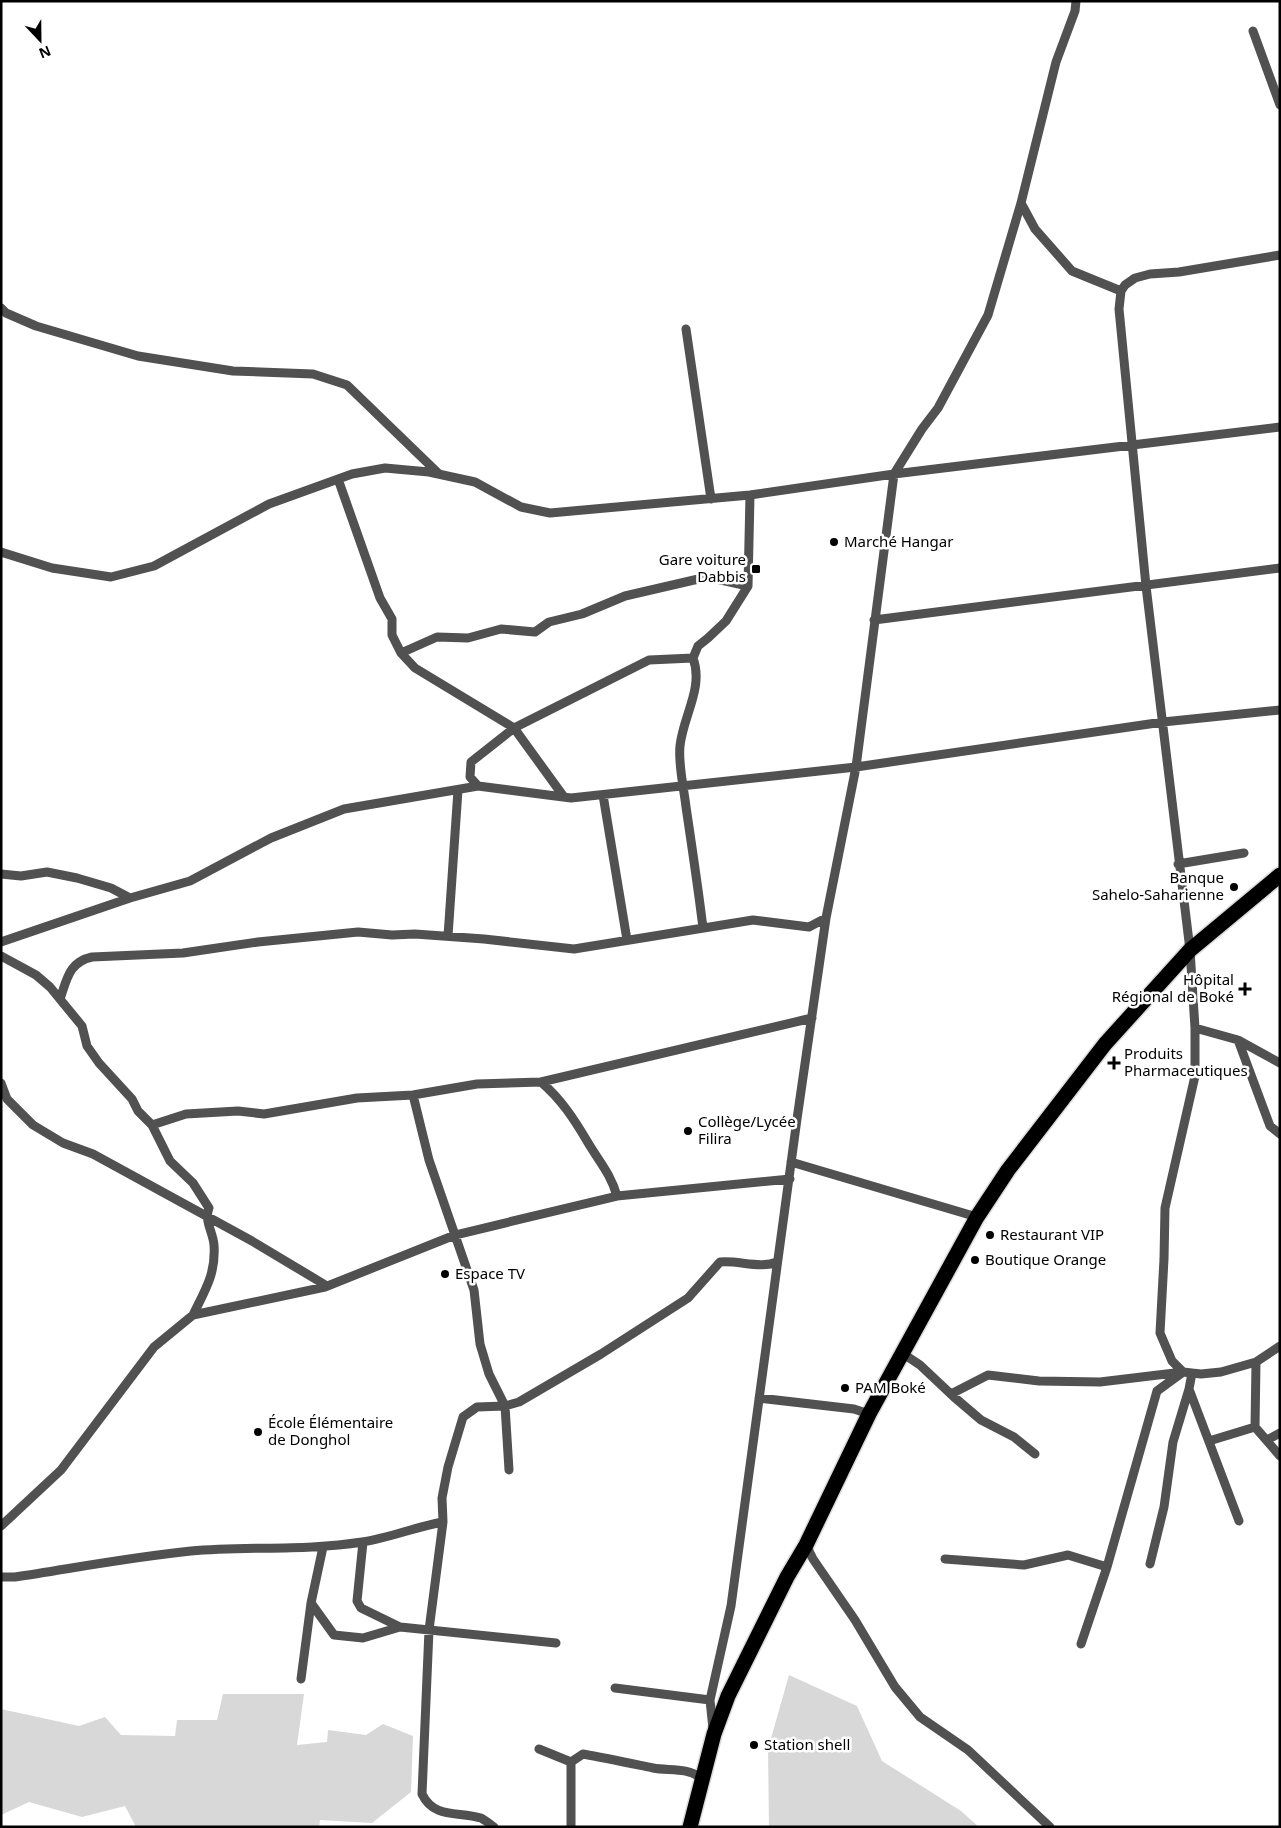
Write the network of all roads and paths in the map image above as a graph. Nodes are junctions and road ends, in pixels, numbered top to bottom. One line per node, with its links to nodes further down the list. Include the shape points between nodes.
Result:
1 (1076, 1): 4 (street, via 1056,62)
2 (1253, 31): 3 (street)
3 (1280, 105)
4 (1021, 203): 6 (street, via 1035,229 1072,271); 12 (street, via 988,315 938,408)
5 (1280, 255): 6 (street, via 1150,274 1135,278)
6 (1121, 292): 10 (street, via 1119,310)
7 (1, 308): 11 (street, via 36,326 138,356 234,371 312,374 347,385)
8 (686, 329): 15 (street)
9 (1280, 427): 10 (street)
10 (1133, 444): 12 (street); 19 (street)
11 (439, 474): 13 (street, via 385,468); 15 (street, via 475,482 521,507 550,513)
12 (894, 474): 14 (street); 20 (street)
13 (338, 479): 16 (street, via 269,504 154,566 111,577 52,568); 21 (street, via 380,598 392,619 392,635)
14 (750, 495): 15 (street); 18 (street)
15 (710, 499)
16 (1, 552)
17 (1280, 568): 19 (street)
18 (748, 586): 21 (street, via 707,577 625,596 582,614 549,622 535,632 501,629 468,638 437,637); 22 (street, via 726,621 698,646)
19 (1146, 586): 20 (street); 24 (street)
20 (874, 620): 26 (street)
21 (401, 653): 25 (street, via 415,668)
22 (693, 658): 25 (street, via 649,660); 27 (street, via 698,670 680,748)
23 (1280, 710): 24 (street)
24 (1164, 722): 26 (street); 33 (street)
25 (514, 728): 28 (street, via 471,762 470,777); 31 (street)
26 (856, 767): 27 (street); 37 (street)
27 (683, 784): 30 (street); 38 (street)
28 (478, 786): 29 (street); 31 (street)
29 (458, 790): 36 (street, via 344,809 271,838 190,881); 39 (street)
30 (603, 794): 31 (street); 40 (street)
31 (564, 797)
32 (1244, 853): 33 (street)
33 (1178, 864): 42 (street)
34 (1, 874): 36 (street, via 21,876 47,872 111,888)
35 (1280, 875): 42 (highway)
36 (130, 898): 41 (street)
37 (826, 918): 38 (street, via 809,927 753,920); 45 (street)
38 (703, 928): 40 (street)
39 (448, 936): 40 (street, via 574,949); 44 (street, via 358,932 183,953 92,957 81,959 70,972)
40 (627, 940)
41 (1, 942)
42 (1190, 950): 46 (street); 58 (highway, via 1105,1044 1008,1170)
43 (1, 956): 44 (street, via 36,975)
44 (60, 999): 52 (street, via 82,1026 87,1046 99,1063)
45 (812, 1018): 49 (street); 54 (street)
46 (1195, 1028): 47 (street); 66 (street, via 1195,1076 1165,1208 1160,1333 1172,1361)
47 (1238, 1040): 48 (street); 53 (street, via 1270,1126)
48 (1280, 1062)
49 (541, 1082): 51 (street, via 477,1084); 56 (street, via 577,1122 612,1180)
50 (1, 1083): 57 (street, via 7,1099 33,1125)
51 (413, 1095): 52 (street, via 357,1098 264,1114 238,1111 186,1114); 59 (street, via 429,1160)
52 (152, 1125): 57 (street, via 170,1161 193,1183 209,1208)
53 (1280, 1134)
54 (791, 1162): 55 (street); 58 (street)
55 (790, 1179): 56 (street); 60 (street)
56 (617, 1196): 59 (street)
57 (206, 1216): 61 (street); 62 (street, via 214,1244 214,1271)
58 (977, 1217): 64 (highway)
59 (456, 1235): 61 (street); 70 (street, via 474,1290 480,1344 489,1374)
60 (777, 1262): 69 (street); 70 (street, via 769,1265 720,1262 688,1298 601,1354 519,1402)
61 (327, 1286): 62 (street)
62 (193, 1315): 81 (street, via 154,1347 61,1470)
63 (1280, 1346): 65 (street)
64 (902, 1353): 68 (street); 71 (highway)
65 (1256, 1362): 66 (street, via 1221,1372); 72 (street)
66 (1187, 1372): 67 (street); 68 (street, via 1100,1382 1039,1381 988,1375); 87 (street, via 1158,1391)
67 (1190, 1390): 75 (street); 86 (street, via 1173,1442 1164,1507)
68 (951, 1394): 76 (street, via 981,1420 1014,1436)
69 (759, 1398): 71 (street, via 854,1409); 96 (street, via 732,1606)
70 (505, 1406): 78 (street); 80 (street, via 477,1407 463,1417 448,1466 442,1498)
71 (869, 1414): 83 (highway)
72 (1255, 1427): 74 (street); 75 (street)
73 (1280, 1433): 74 (street)
74 (1266, 1440): 77 (street)
75 (1210, 1441): 79 (street)
76 (1035, 1454)
77 (1280, 1456)
78 (509, 1470)
79 (1239, 1521)
80 (443, 1522): 82 (street); 91 (street)
81 (1, 1526)
82 (364, 1542): 84 (street); 90 (street, via 357,1601 361,1608)
83 (806, 1545): 97 (highway, via 728,1696); 104 (street, via 895,1687 920,1717 968,1750)
84 (323, 1547): 88 (street, via 192,1551); 89 (street)
85 (945, 1559): 87 (street, via 1024,1565 1068,1555)
86 (1150, 1564)
87 (1107, 1567): 93 (street)
88 (1, 1577)
89 (311, 1603): 90 (street, via 334,1634 363,1638); 94 (street)
90 (400, 1627): 91 (street)
91 (429, 1630): 92 (street); 101 (street, via 422,1794 434,1810 482,1819)
92 (556, 1643)
93 (1081, 1644)
94 (301, 1679)
95 (615, 1688): 96 (street)
96 (710, 1700): 97 (street)
97 (714, 1734): 100 (highway)
98 (539, 1749): 99 (street)
99 (571, 1762): 100 (street, via 583,1754 685,1771); 102 (street)
100 (701, 1778): 103 (highway)
101 (494, 1827)
102 (572, 1827)
103 (690, 1827)
104 (1050, 1827)

